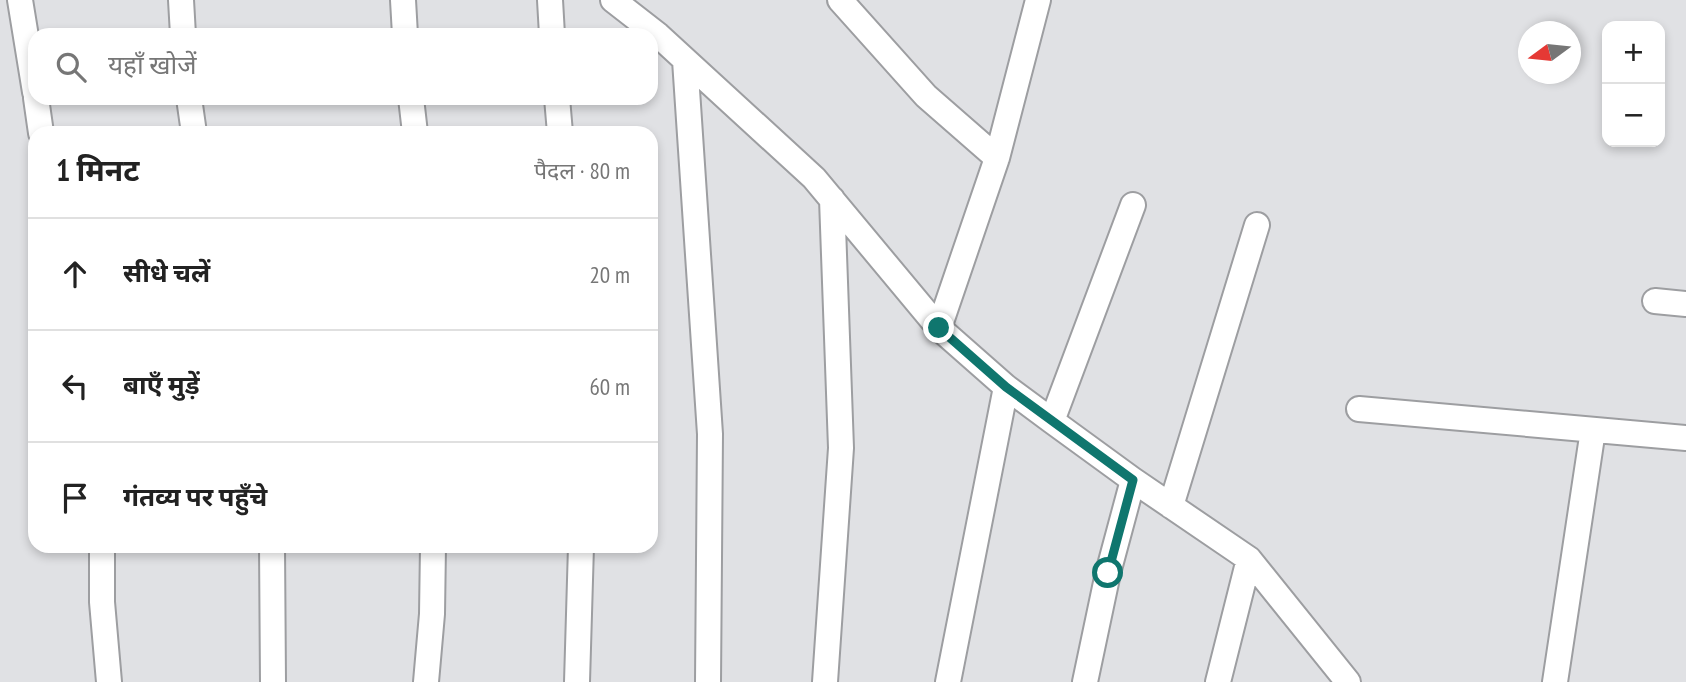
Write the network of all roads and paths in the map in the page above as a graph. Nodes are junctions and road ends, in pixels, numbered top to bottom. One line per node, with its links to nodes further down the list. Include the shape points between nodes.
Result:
1 (20, 0): 13 (street)
2 (181, 0): 8 (street)
3 (403, 0): 9 (street)
4 (550, 0): 10 (street)
5 (613, 0): 11 (street)
6 (841, 0): 23 (street, via 926,96)
7 (1038, 0): 23 (street)
8 (183, 28)
9 (405, 28)
10 (552, 28)
11 (647, 28)
12 (658, 38): 14 (street)
13 (28, 49)
14 (685, 60): 24 (street, via 814,177); 46 (street, via 710,434)
15 (37, 105): 19 (street)
16 (190, 105): 20 (street)
17 (412, 105): 21 (street)
18 (558, 105): 22 (street)
19 (40, 126)
20 (193, 126)
21 (414, 126)
22 (559, 126)
23 (997, 158): 29 (street)
24 (832, 199): 29 (street); 47 (street, via 841,448)
25 (1133, 205): 32 (street)
26 (1257, 225): 36 (street)
27 (1655, 301): 28 (street)
28 (1686, 304)
29 (939, 328): 30 (street)
30 (1006, 387): 32 (street); 48 (street)
31 (1359, 409): 33 (street)
32 (1052, 421): 35 (street)
33 (1593, 430): 34 (street); 52 (street)
34 (1686, 438)
35 (1133, 480): 36 (street); 49 (street)
36 (1171, 506): 41 (street)
37 (102, 553): 42 (street)
38 (272, 553): 43 (street)
39 (433, 553): 44 (street)
40 (581, 553): 45 (street)
41 (1250, 559): 50 (street); 51 (street)
42 (109, 682)
43 (273, 682)
44 (426, 682)
45 (577, 682)
46 (708, 682)
47 (825, 682)
48 (948, 682)
49 (1085, 682)
50 (1218, 682)
51 (1348, 682)
52 (1555, 682)

